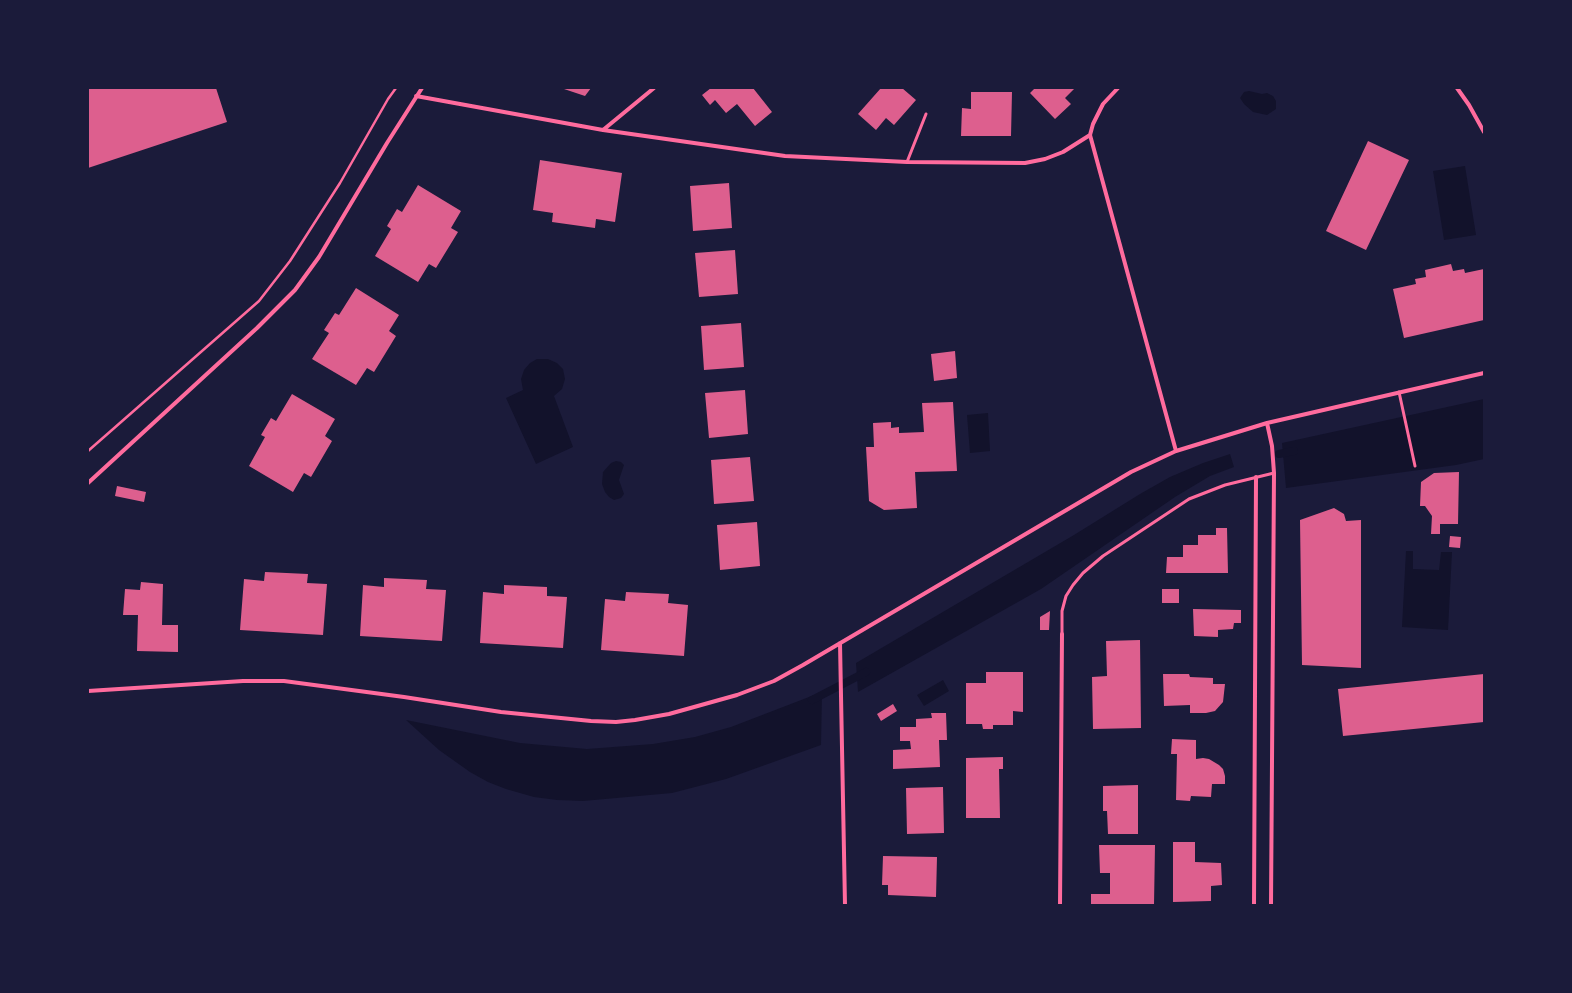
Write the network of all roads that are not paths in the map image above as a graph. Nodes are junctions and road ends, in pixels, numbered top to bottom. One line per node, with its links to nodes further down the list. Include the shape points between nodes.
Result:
1 (422, 88): 5 (street)
2 (654, 88): 7 (street)
3 (1118, 88): 9 (street, via 1103,104)
4 (1457, 88): 8 (street)
5 (416, 96): 7 (street); 18 (street, via 319,258 295,290)
6 (926, 114): 10 (lane)
7 (603, 130): 10 (street, via 785,156)
8 (1484, 132)
9 (1090, 135): 10 (street, via 1063,152 1025,163); 14 (street)
10 (907, 162)
11 (1484, 373): 12 (street)
12 (1399, 392): 13 (street); 15 (lane)
13 (1267, 423): 14 (street); 16 (street)
14 (1176, 451): 20 (street, via 1131,472)
15 (1415, 466)
16 (1274, 473): 17 (lane); 25 (street)
17 (1256, 477): 19 (lane, via 1189,498 1103,556 1083,573 1066,596 1062,611); 24 (street)
18 (88, 483)
19 (1062, 634): 23 (street)
20 (840, 643): 21 (street, via 774,681 737,695 669,714 616,722 500,712 284,681 243,681); 22 (street)
21 (88, 691)
22 (844, 905)
23 (1060, 905)
24 (1254, 905)
25 (1271, 905)

